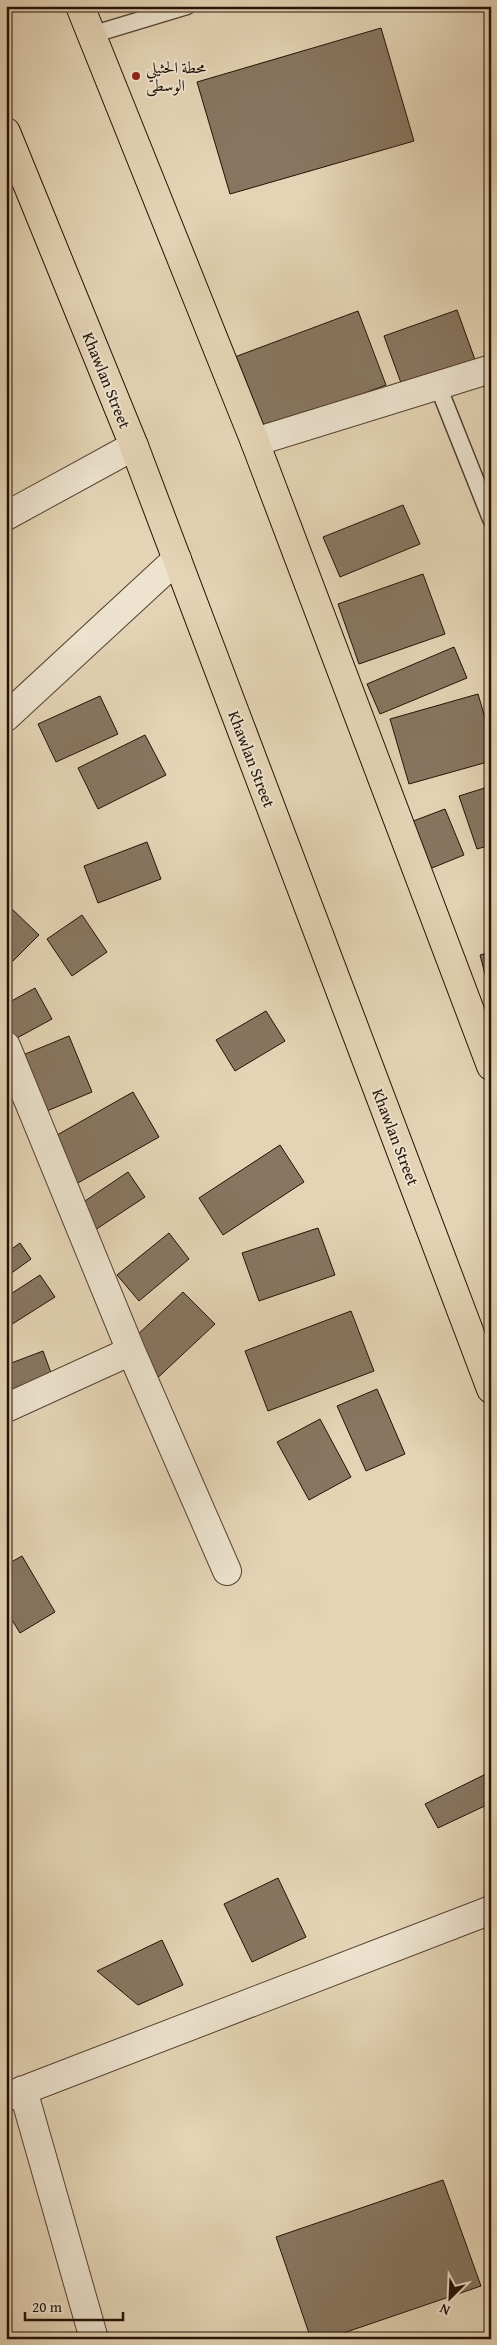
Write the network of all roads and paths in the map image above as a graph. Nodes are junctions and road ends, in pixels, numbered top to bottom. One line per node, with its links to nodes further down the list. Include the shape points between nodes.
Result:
1 (187, 6): 3 (lane)
2 (81, 7): 3 (main road)
3 (91, 35): 7 (main road)
4 (6, 132): 8 (main road, Khawlan Street)
5 (491, 369): 6 (street)
6 (438, 386): 7 (street); 10 (lane)
7 (255, 442): 14 (main road)
8 (134, 446): 9 (street); 11 (main road, Khawlan Street)
9 (6, 516)
10 (491, 519)
11 (177, 559): 12 (street); 16 (main road, Khawlan Street)
12 (6, 717)
13 (6, 1046): 15 (street)
14 (491, 1066)
15 (130, 1351): 17 (street); 18 (street)
16 (491, 1389)
17 (6, 1408)
18 (227, 1571)
19 (491, 1910): 20 (street)
20 (15, 2094): 21 (street)
21 (94, 2339)

